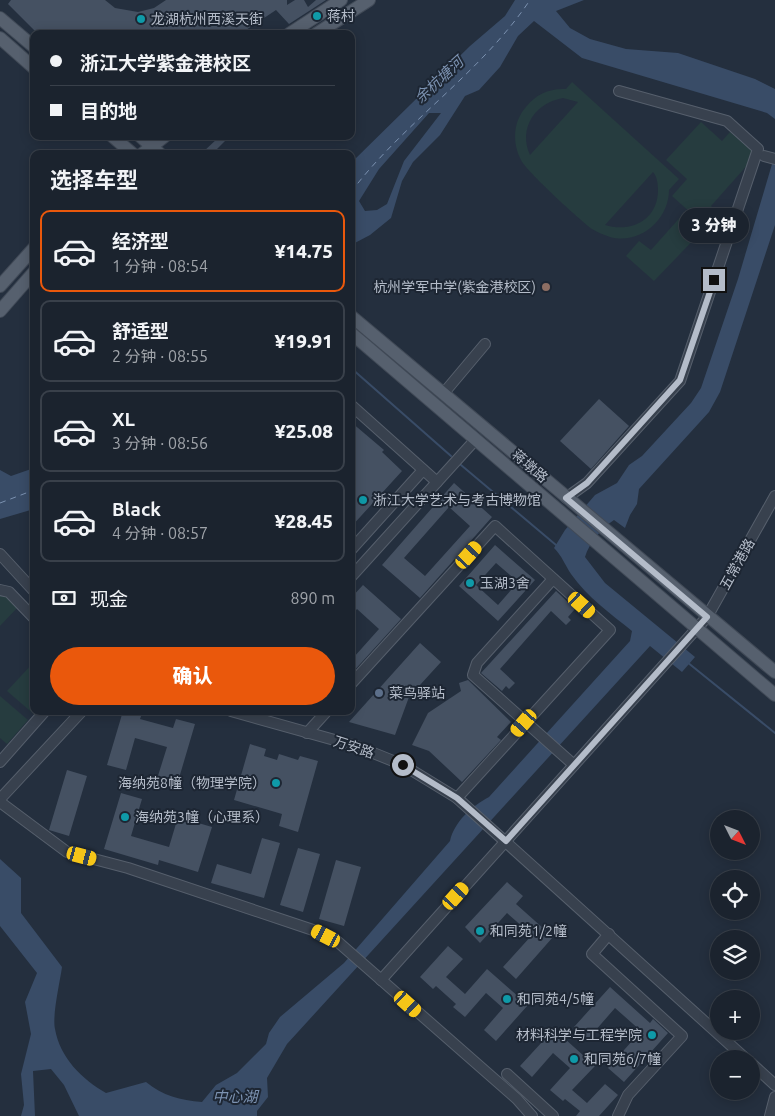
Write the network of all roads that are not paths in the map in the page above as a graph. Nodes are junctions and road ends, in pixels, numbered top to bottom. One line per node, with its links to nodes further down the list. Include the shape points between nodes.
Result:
1 (341, 0): 4 (main road)
2 (369, 0): 5 (main road)
3 (0, 18): 7 (main road)
4 (295, 30)
5 (322, 30)
6 (0, 38): 8 (main road)
7 (30, 44)
8 (30, 64)
9 (619, 91): 28 (street, via 726,121 758,149 680,380)
10 (115, 140): 12 (main road)
11 (161, 140): 13 (main road)
12 (124, 150)
13 (152, 150)
14 (30, 252): 16 (main road)
15 (30, 277): 17 (main road)
16 (0, 286)
17 (0, 311)
18 (355, 320): 21 (main road)
19 (355, 336): 21 (main road)
20 (485, 344): 22 (street)
21 (384, 352): 22 (main road, 蒋墩路); 24 (main road, 蒋墩路)
22 (443, 394): 28 (main road, 蒋墩路)
23 (355, 409): 25 (street)
24 (476, 439): 26 (street); 38 (main road, 蒋墩路)
25 (423, 470): 26 (street); 30 (street)
26 (437, 482): 32 (street)
27 (775, 496): 29 (street, 五常港路)
28 (569, 501): 37 (main road, 蒋墩路)
29 (772, 510): 37 (street, 五常港路)
30 (355, 546)
31 (0, 554): 34 (street)
32 (355, 573)
33 (553, 579): 40 (street, via 495,526); 46 (street, via 477,663 474,675); 46 (street, via 610,630)
34 (30, 587)
35 (0, 590): 36 (street, via 10,592)
36 (30, 614)
37 (707, 617): 38 (street, 五常港路); 39 (main road, 蒋墩路)
38 (697, 630): 41 (main road, 蒋墩路); 49 (street, 五常港路)
39 (775, 672)
40 (355, 680)
41 (775, 695)
42 (41, 715): 48 (street)
43 (78, 715): 51 (street)
44 (246, 715): 47 (street, 万安路)
45 (323, 715): 47 (street)
46 (524, 723): 49 (street); 50 (street)
47 (307, 733): 50 (street, 万安路, via 356,746 403,765)
48 (0, 762)
49 (574, 766): 52 (street, 五常港路)
50 (457, 798): 52 (street, 万安路)
51 (0, 800): 54 (street, via 67,852 128,868 313,930 346,947)
52 (506, 841): 53 (street, 万安路); 54 (street, 五常港路)
53 (609, 934): 55 (street, 万安路); 62 (street, via 592,954 682,1036 628,1095)
54 (382, 980): 60 (street)
55 (736, 1050)
56 (760, 1072): 58 (street)
57 (508, 1074): 61 (street)
58 (775, 1086)
59 (774, 1099): 63 (street)
60 (532, 1116)
61 (553, 1116)
62 (618, 1116)
63 (770, 1116)

